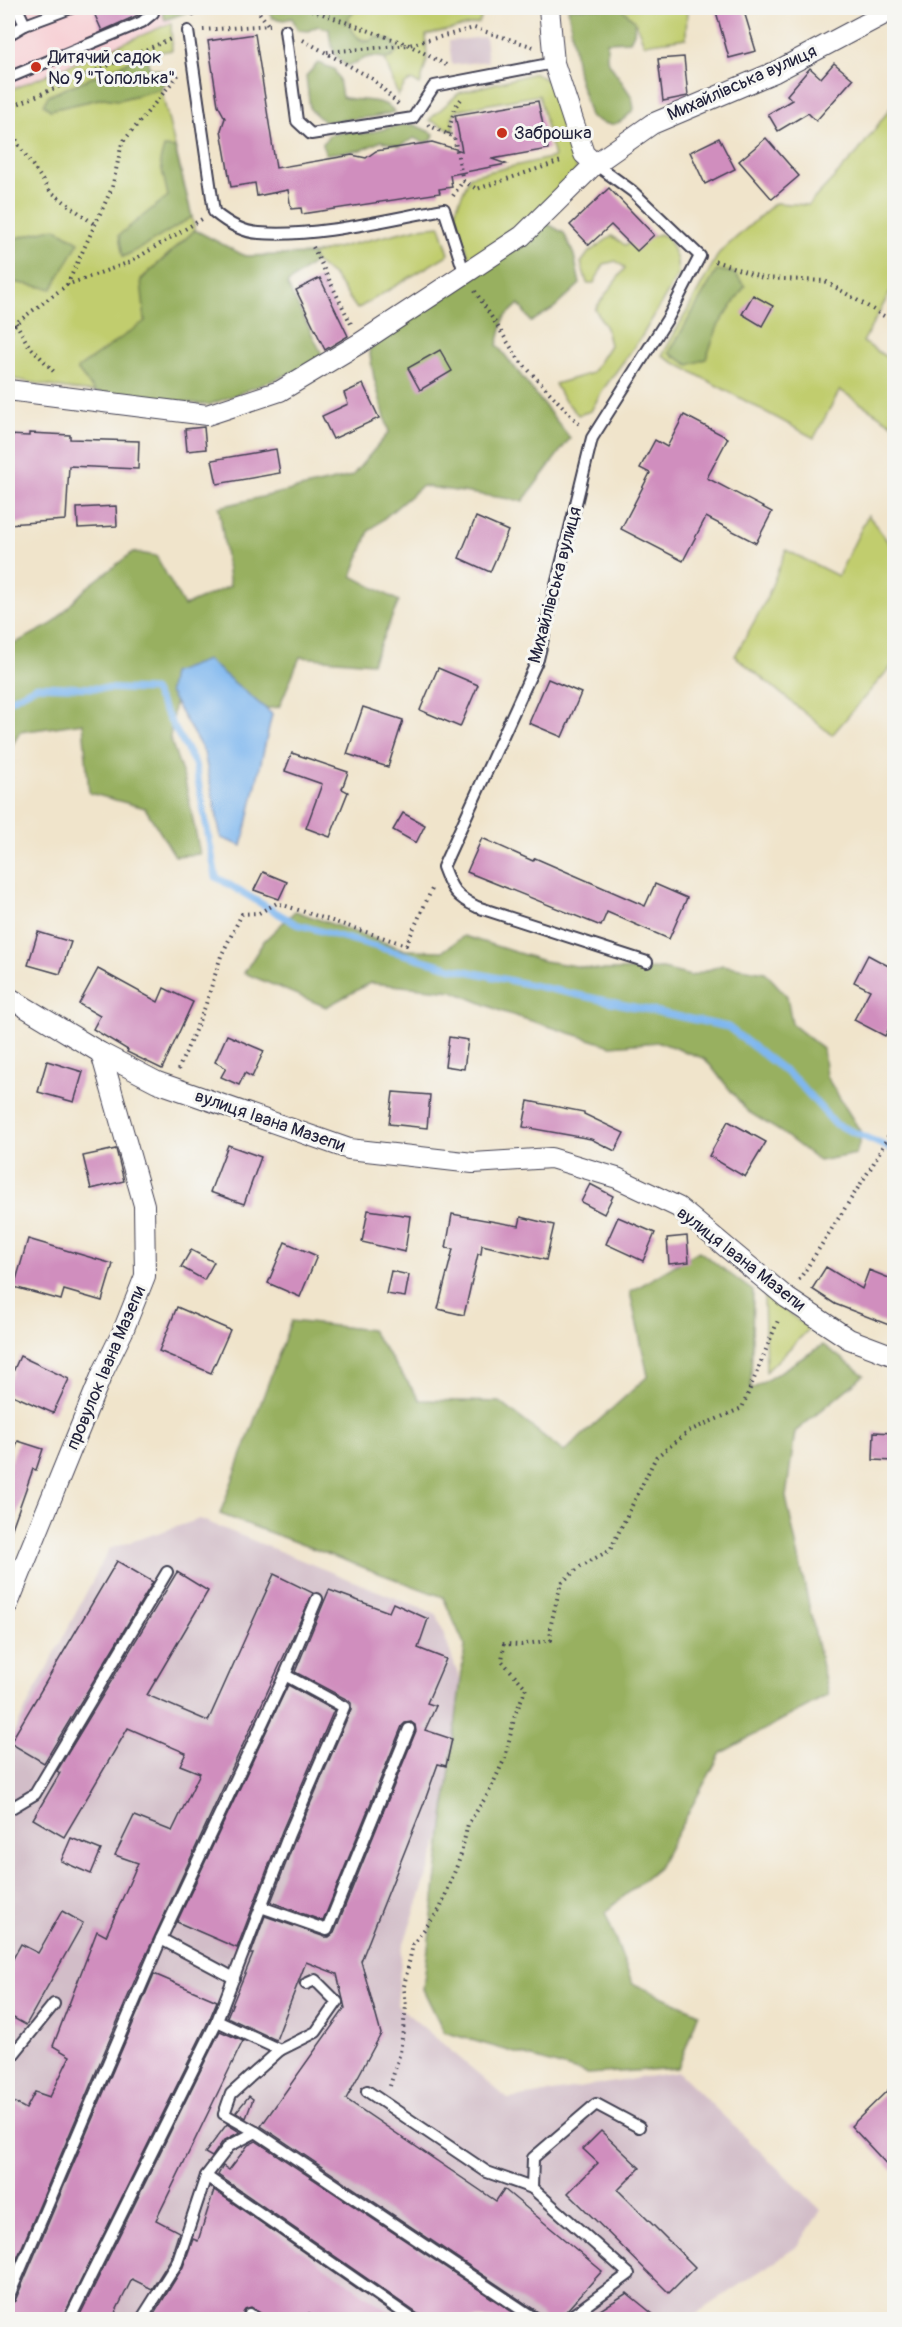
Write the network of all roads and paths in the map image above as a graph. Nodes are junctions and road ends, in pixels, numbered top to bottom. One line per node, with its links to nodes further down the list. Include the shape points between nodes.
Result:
1 (17, 8): 8 (lane)
2 (71, 8): 8 (lane)
3 (256, 8): 9 (path)
4 (306, 8): 14 (path)
5 (549, 8): 17 (street)
6 (894, 9): 24 (street, Михайлівська вулиця, via 775,72 651,124)
7 (153, 13): 18 (lane, via 142,22)
8 (25, 26): 13 (lane)
9 (269, 26): 10 (path); 11 (path)
10 (213, 29): 12 (path); 16 (path)
11 (285, 30): 15 (path); 22 (lane, via 297,121 311,134)
12 (188, 31): 16 (lane); 20 (path)
13 (8, 35)
14 (409, 45): 15 (path); 17 (path, via 474,28); 19 (path)
15 (327, 52): 22 (path, via 373,80)
16 (191, 58): 25 (lane); 26 (path, via 122,143 112,188)
17 (553, 58): 19 (lane); 24 (street)
18 (8, 78)
19 (474, 79): 22 (lane, via 434,86); 23 (path, via 455,107)
20 (8, 108)
21 (8, 117): 26 (path, via 18,144 50,190)
22 (413, 118): 23 (path)
23 (448, 134): 24 (path, via 454,137 463,181 477,189)
24 (589, 159): 28 (lane, via 632,190); 29 (street, Михайлівська вулиця, via 522,236)
25 (214, 212): 27 (lane, via 227,223 257,233); 30 (path, via 130,262)
26 (94, 224): 30 (path)
27 (306, 233): 29 (lane, via 444,209); 35 (path)
28 (700, 256): 32 (path, via 763,278 825,281); 38 (lane, Михайлівська вулиця, via 668,318)
29 (465, 275): 35 (street, Михайлівська вулиця); 38 (path, via 519,360)
30 (67, 285): 33 (path)
31 (8, 314): 33 (path)
32 (894, 322)
33 (16, 323): 34 (path); 37 (path, via 27,343)
34 (8, 336)
35 (360, 343): 37 (street, Михайлівська вулиця, via 280,391 207,415)
36 (8, 390): 37 (street, Михайлівська вулиця)
37 (78, 399)
38 (592, 438): 39 (lane, Михайлівська вулиця, via 538,659)
39 (443, 867): 40 (lane, via 460,899 477,907); 43 (path, via 406,945 278,903 259,913 242,914 221,956 206,1007)
40 (647, 962)
41 (8, 997): 42 (street, вулиця Івана Мазепи)
42 (101, 1053): 43 (street, вулиця Івана Мазепи); 49 (street, провулок Івана Мазепи, via 144,1205 145,1276)
43 (171, 1087): 45 (street, вулиця Івана Мазепи, via 350,1149 473,1163 551,1158 617,1178 678,1207)
44 (894, 1125): 45 (path)
45 (787, 1298): 46 (street, вулиця Івана Мазепи, via 849,1339); 62 (path, via 742,1408 691,1430 657,1457 610,1550 561,1583 550,1628 551,1640 521,1646 504,1644 502,1661 526,1688 505,1758 468,1824 460,1858 440,1908 413,1944 404,1986 406,2007 400,2054 388,2090)
46 (894, 1356)
47 (167, 1572): 52 (lane, via 35,1794)
48 (317, 1599): 50 (lane)
49 (8, 1604)
50 (285, 1675): 53 (lane, via 344,1707); 54 (lane)
51 (409, 1729): 53 (lane, via 327,1930)
52 (8, 1810)
53 (261, 1907): 55 (lane)
54 (161, 1939): 55 (lane); 67 (lane)
55 (234, 1978): 58 (lane)
56 (306, 1984): 59 (lane, via 315,1980 337,2002 316,2032)
57 (54, 2004): 60 (lane)
58 (217, 2021): 59 (lane); 68 (lane)
59 (280, 2050): 64 (lane, via 231,2094 224,2114)
60 (8, 2061)
61 (367, 2091): 62 (lane)
62 (397, 2112): 66 (lane, via 487,2172)
63 (639, 2127): 66 (lane, via 596,2104 533,2158)
64 (256, 2132): 65 (lane, via 229,2146); 71 (lane)
65 (206, 2176): 69 (lane, via 177,2263); 70 (lane)
66 (532, 2188): 72 (lane, via 628,2274)
67 (8, 2298)
68 (69, 2319)
69 (141, 2319)
70 (414, 2319)
71 (537, 2319)
72 (566, 2319)

